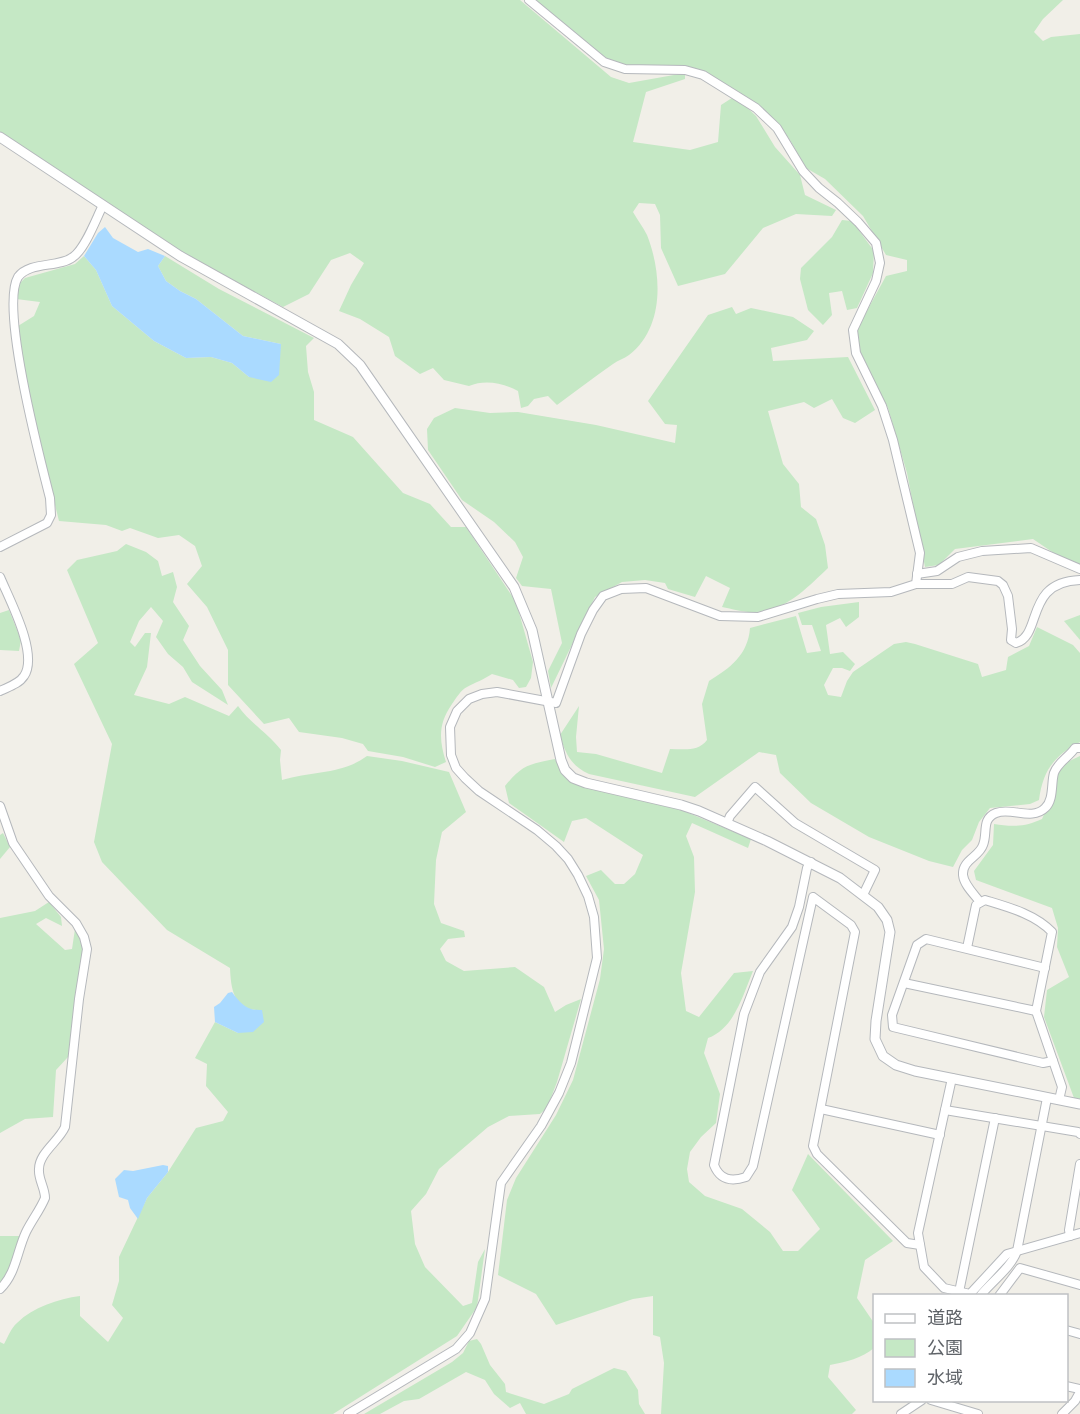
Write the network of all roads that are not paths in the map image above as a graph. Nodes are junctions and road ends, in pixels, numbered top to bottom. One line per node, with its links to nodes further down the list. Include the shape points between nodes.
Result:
1 (529, 0): 6 (street, via 604,62 625,69 685,70 703,75 756,108 782,135 803,171 876,243 880,263 876,281 853,330 856,353 882,406 893,440 920,553)
2 (0, 137): 3 (street)
3 (103, 205): 4 (street, via 72,259 28,270 18,277 14,287 13,339 18,371 51,515 47,523); 11 (street, via 180,256 338,344 360,364 514,587 532,630)
4 (0, 547)
5 (1080, 569): 6 (street, via 1031,548 982,551 958,557 937,571)
6 (917, 574): 9 (street)
7 (0, 577): 10 (street, via 22,627 28,653 25,676)
8 (1080, 580): 9 (street, via 1050,588 1028,631 1016,643 1011,640 1008,596 998,581 968,577 951,584)
9 (916, 585): 11 (street, via 891,592 838,594 758,617 720,616 646,588 621,589 603,596 593,610 556,703)
10 (0, 692)
11 (548, 702): 14 (street, via 561,760 573,778 681,805); 46 (street, via 497,692 469,699 457,711 450,727 450,743 456,768 465,778 555,846 568,859 588,896 597,958 571,1063 553,1107 501,1183 485,1299 470,1333 456,1349)
12 (1080, 748): 17 (street, via 1075,748 1056,767 1045,808 1033,813 1004,811 989,816 982,849 968,861 963,874)
13 (0, 806): 39 (street, via 13,843 49,896 76,923 87,949 65,1127 41,1161 45,1198)
14 (727, 824): 15 (street); 16 (street, via 756,787 795,823 875,870)
15 (810, 862): 16 (street); 27 (street, via 792,927 760,972 744,1014 714,1157 717,1172 722,1178 738,1180 746,1177 753,1166 813,897 855,932)
16 (863, 895): 23 (street, via 878,907 890,932 876,1021 875,1039 883,1056 896,1065)
17 (980, 902): 18 (street, via 976,905); 19 (street, via 1010,907 1052,932)
18 (967, 948): 19 (street); 20 (street, via 927,939 917,945)
19 (1045, 968): 21 (street)
20 (904, 983): 21 (street); 22 (street, via 892,1015 893,1027 1043,1062)
21 (1036, 1011): 22 (street)
22 (1053, 1061): 25 (street, via 1062,1087)
23 (952, 1078): 24 (street); 28 (street)
24 (1047, 1098): 25 (street); 30 (street)
25 (1059, 1100): 26 (street)
26 (1080, 1104)
27 (821, 1108): 32 (street); 36 (street, via 813,1146 818,1154 907,1243)
28 (945, 1110): 29 (street); 32 (street)
29 (995, 1118): 30 (street); 40 (street)
30 (1041, 1126): 31 (street); 37 (street)
31 (1080, 1134)
32 (940, 1135): 36 (street, via 918,1233)
33 (1080, 1164): 35 (street)
34 (1080, 1233): 35 (street)
35 (1070, 1236): 37 (street)
36 (920, 1245): 40 (street, via 924,1267 944,1288)
37 (1017, 1251): 40 (street, via 1007,1254 970,1294); 41 (street)
38 (1080, 1285): 42 (street, via 1020,1268)
39 (0, 1289)
40 (959, 1292)
41 (982, 1294)
42 (1000, 1294)
43 (1080, 1391): 49 (street)
44 (920, 1402): 47 (street)
45 (935, 1402): 48 (street)
46 (348, 1414)
47 (901, 1414)
48 (978, 1414)
49 (1062, 1414)

